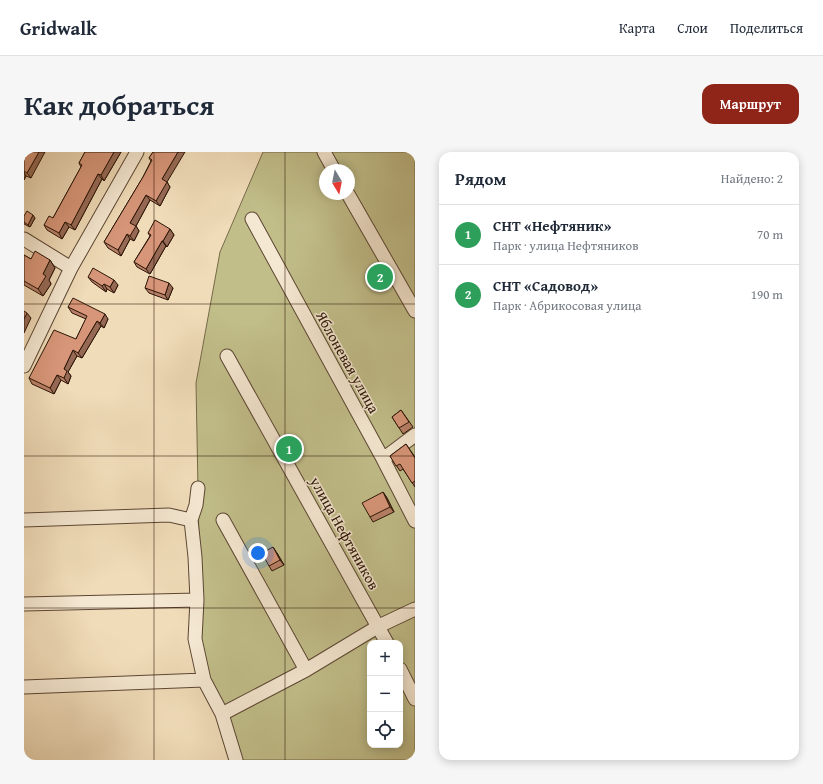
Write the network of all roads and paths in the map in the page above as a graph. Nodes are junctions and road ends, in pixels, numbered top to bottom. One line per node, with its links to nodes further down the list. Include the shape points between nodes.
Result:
1 (137, 152): 7 (street)
2 (324, 152): 3 (street)
3 (331, 164)
4 (351, 200): 8 (street)
5 (252, 219): 12 (street, Яблоневая улица)
6 (24, 239): 7 (street)
7 (71, 268): 10 (street)
8 (415, 311)
9 (227, 356): 21 (street, улица Нефтяников)
10 (24, 366)
11 (415, 435): 12 (street)
12 (383, 459): 17 (street, Яблоневая улица)
13 (198, 488): 15 (street)
14 (24, 520): 15 (street, via 169,515)
15 (191, 520): 18 (street)
16 (223, 520): 23 (street)
17 (415, 521)
18 (197, 600): 19 (street); 25 (street, via 195,638)
19 (24, 604)
20 (415, 609): 21 (street)
21 (379, 626): 22 (street, улица Нефтяников); 23 (street)
22 (386, 640)
23 (306, 670): 28 (street)
24 (403, 675): 27 (street)
25 (204, 680): 26 (street); 28 (street)
26 (24, 687)
27 (415, 699)
28 (222, 714): 29 (street)
29 (232, 760)

